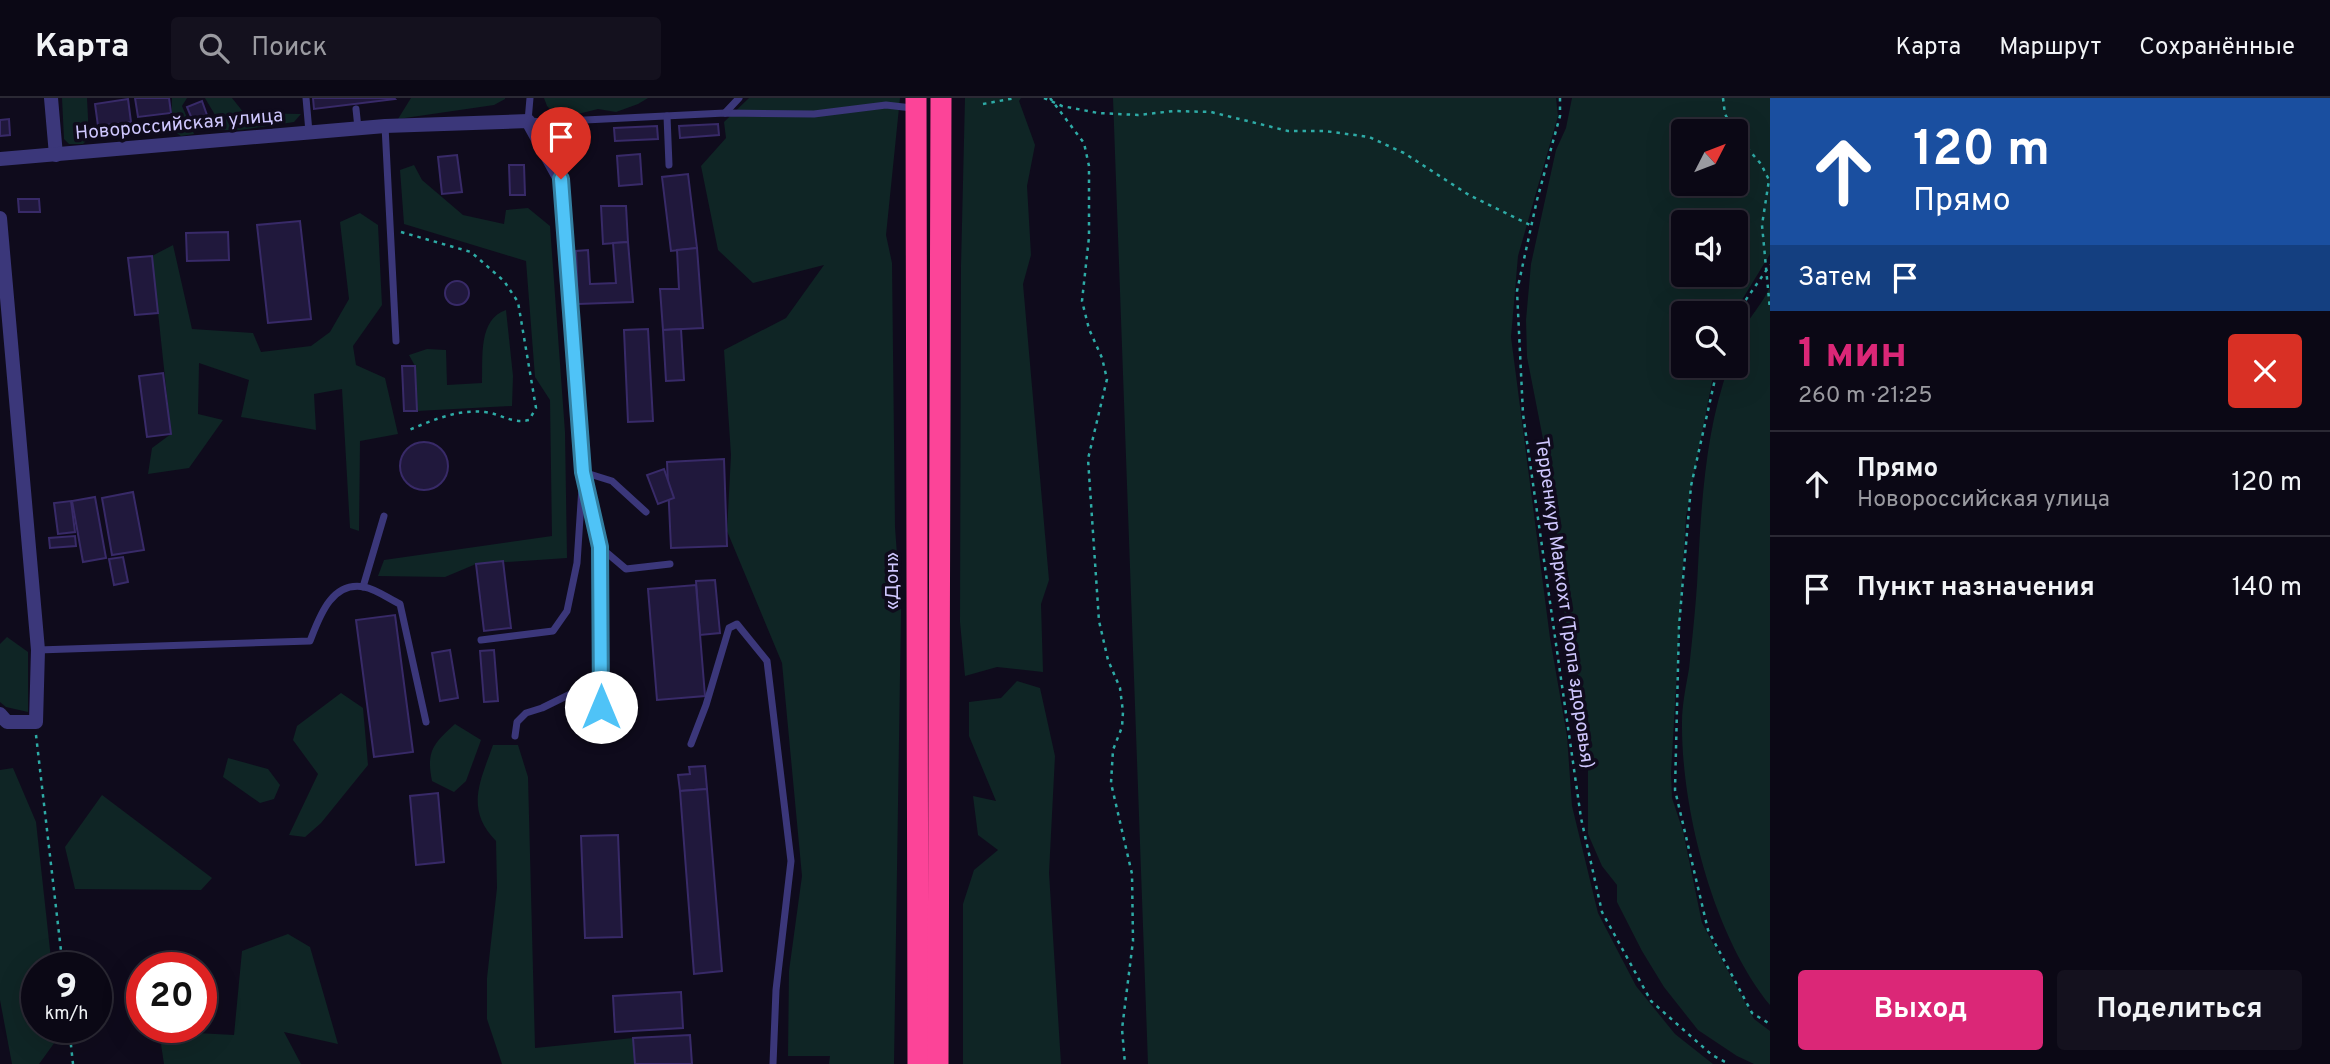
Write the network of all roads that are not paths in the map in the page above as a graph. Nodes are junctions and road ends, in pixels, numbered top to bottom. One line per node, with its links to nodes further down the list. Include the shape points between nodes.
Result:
1 (51, 98): 14 (street)
2 (306, 98): 13 (lane)
3 (530, 98): 10 (lane)
4 (739, 98): 8 (lane)
5 (941, 98): 35 (highway)
6 (916, 103): 8 (lane, Новороссийская улица, via 814,114); 34 (highway, «Дон»)
7 (356, 109): 12 (lane)
8 (725, 113): 9 (lane, Новороссийская улица)
9 (667, 116): 10 (lane, Новороссийская улица); 16 (lane)
10 (528, 121): 11 (street, Новороссийская улица); 19 (street, via 561,179)
11 (385, 126): 12 (street, Новороссийская улица); 18 (lane)
12 (358, 129): 13 (street, Новороссийская улица)
13 (309, 133): 14 (street, Новороссийская улица)
14 (56, 155): 15 (street, Новороссийская улица)
15 (0, 159)
16 (669, 165)
17 (0, 218): 26 (street)
18 (396, 341)
19 (583, 472): 20 (lane, via 612,481); 22 (lane); 25 (lane, via 577,563 567,611 553,631)
20 (646, 512)
21 (384, 516): 24 (lane)
22 (600, 547): 23 (lane, via 626,569); 27 (lane)
23 (670, 565)
24 (363, 587): 26 (lane, via 341,590 322,610 310,641); 30 (lane, via 400,604)
25 (481, 640)
26 (38, 649): 29 (street, via 36,722)
27 (601, 679): 28 (lane); 31 (lane, via 526,713 517,722)
28 (601, 707)
29 (2, 721)
30 (426, 722)
31 (515, 736)
32 (691, 744): 33 (lane, via 729,628 737,624 766,661 791,861 776,990)
33 (773, 1064)
34 (918, 1064)
35 (938, 1064)

